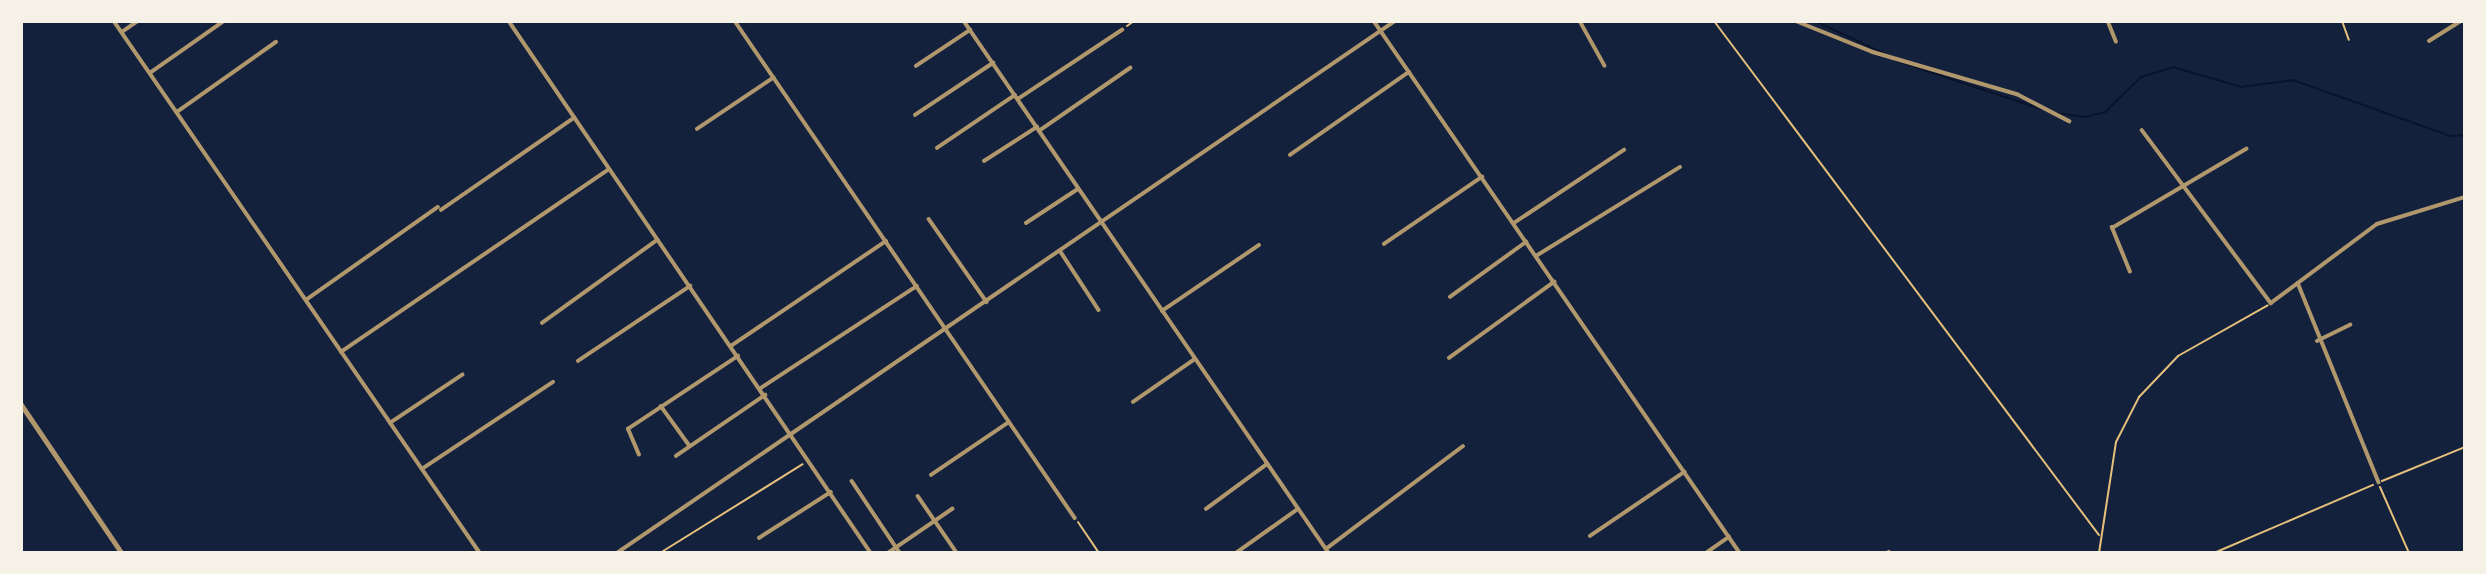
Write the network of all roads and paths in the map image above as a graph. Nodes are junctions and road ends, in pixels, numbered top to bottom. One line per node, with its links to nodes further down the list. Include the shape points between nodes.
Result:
1 (114, 21): 21 (street)
2 (138, 21): 21 (street)
3 (225, 21): 31 (street)
4 (509, 21): 36 (street)
5 (735, 21): 32 (street)
6 (964, 21): 18 (street)
7 (1134, 21): 19 (path)
8 (1374, 21): 20 (street)
9 (1395, 21): 20 (street)
10 (1580, 21): 28 (street)
11 (1714, 21): 113 (path)
12 (1796, 21): 17 (street)
13 (1811, 21): 17 (street)
14 (2108, 21): 23 (street)
15 (2342, 21): 22 (path)
16 (2461, 21): 24 (street)
17 (1806, 25): 37 (street, via 2047,109)
18 (970, 30): 26 (street); 27 (street)
19 (1122, 30): 33 (street)
20 (1381, 31): 30 (street); 55 (street)
21 (122, 32): 31 (street)
22 (2349, 40)
23 (2116, 41)
24 (2429, 41)
25 (276, 43): 34 (street)
26 (993, 63): 33 (street); 35 (street)
27 (916, 66)
28 (1605, 66)
29 (1130, 68): 38 (street)
30 (1409, 72): 44 (street); 48 (street)
31 (150, 73): 34 (street)
32 (774, 78): 39 (street); 57 (street)
33 (1016, 97): 38 (street); 41 (street)
34 (177, 112): 69 (street)
35 (915, 115)
36 (574, 118): 47 (street); 69 (street)
37 (2069, 121)
38 (1038, 129): 45 (street); 50 (street)
39 (697, 130)
40 (2142, 130): 49 (street)
41 (937, 148)
42 (2246, 149): 49 (street)
43 (1625, 150): 54 (street)
44 (1290, 155)
45 (984, 161)
46 (1680, 167): 62 (street)
47 (608, 170): 56 (street); 79 (street)
48 (1482, 177): 54 (street); 59 (street)
49 (2183, 186): 63 (street, via 2111,230); 71 (street)
50 (1078, 189): 53 (street); 55 (street)
51 (2465, 197): 65 (street, via 2377,224)
52 (929, 219): 70 (street)
53 (1026, 223)
54 (1514, 223): 58 (street)
55 (1102, 224): 61 (street); 73 (street)
56 (657, 240): 66 (street); 74 (street)
57 (886, 241): 67 (street); 78 (street)
58 (1526, 242): 62 (street); 68 (street)
59 (1384, 244)
60 (1259, 246): 73 (street)
61 (1060, 252): 70 (street); 72 (street)
62 (1536, 256): 64 (street)
63 (2130, 272)
64 (1553, 282): 81 (street); 102 (street)
65 (2298, 283): 71 (street); 77 (street)
66 (690, 286): 78 (street); 83 (street)
67 (916, 286): 76 (street); 86 (street)
68 (1450, 297)
69 (306, 300): 79 (street)
70 (987, 302): 76 (street)
71 (2271, 303): 113 (path, via 2178,356 2138,397 2116,442)
72 (1099, 310)
73 (1162, 311): 82 (street)
74 (542, 323)
75 (2350, 325): 77 (street)
76 (945, 330): 91 (street); 93 (street)
77 (2318, 341): 105 (street)
78 (731, 346): 80 (street)
79 (341, 352): 92 (street)
80 (738, 356): 86 (street); 90 (street)
81 (1449, 358)
82 (1195, 359): 88 (street); 100 (street)
83 (578, 360)
84 (462, 375): 92 (street)
85 (553, 382): 101 (street)
86 (761, 388): 87 (street)
87 (765, 394): 93 (street); 94 (street)
88 (1133, 402)
89 (21, 404): 121 (street)
90 (661, 407): 94 (street); 97 (street, via 627,430)
91 (1009, 422): 103 (street); 111 (street)
92 (390, 423): 101 (street)
93 (794, 436): 99 (street); 123 (street)
94 (690, 446): 98 (street)
95 (1463, 446): 120 (street)
96 (2465, 447): 105 (path)
97 (639, 455)
98 (676, 456)
99 (810, 460): 106 (street); 124 (path)
100 (1267, 464): 109 (street); 110 (street)
101 (422, 469): 118 (street)
102 (1684, 472): 114 (street); 115 (street)
103 (931, 475)
104 (852, 481): 117 (street)
105 (2379, 482): 133 (path); 134 (path)
106 (831, 492): 116 (street); 125 (street)
107 (918, 496): 112 (street)
108 (952, 509): 112 (street)
109 (1206, 509)
110 (1298, 509): 119 (street); 120 (street)
111 (1075, 518): 129 (path)
112 (935, 521): 117 (street); 128 (street)
113 (2099, 535): 132 (path)
114 (1590, 537)
115 (1729, 537): 130 (street); 131 (street)
116 (759, 538)
117 (897, 547): 126 (street); 127 (street)
118 (479, 551): 122 (street)
119 (1236, 552)
120 (1328, 552)
121 (122, 553)
122 (472, 553)
123 (617, 553)
124 (660, 553)
125 (871, 553)
126 (888, 553)
127 (900, 553)
128 (957, 553)
129 (1099, 553)
130 (1706, 553)
131 (1740, 553)
132 (2099, 553)
133 (2214, 553)
134 (2409, 553)

